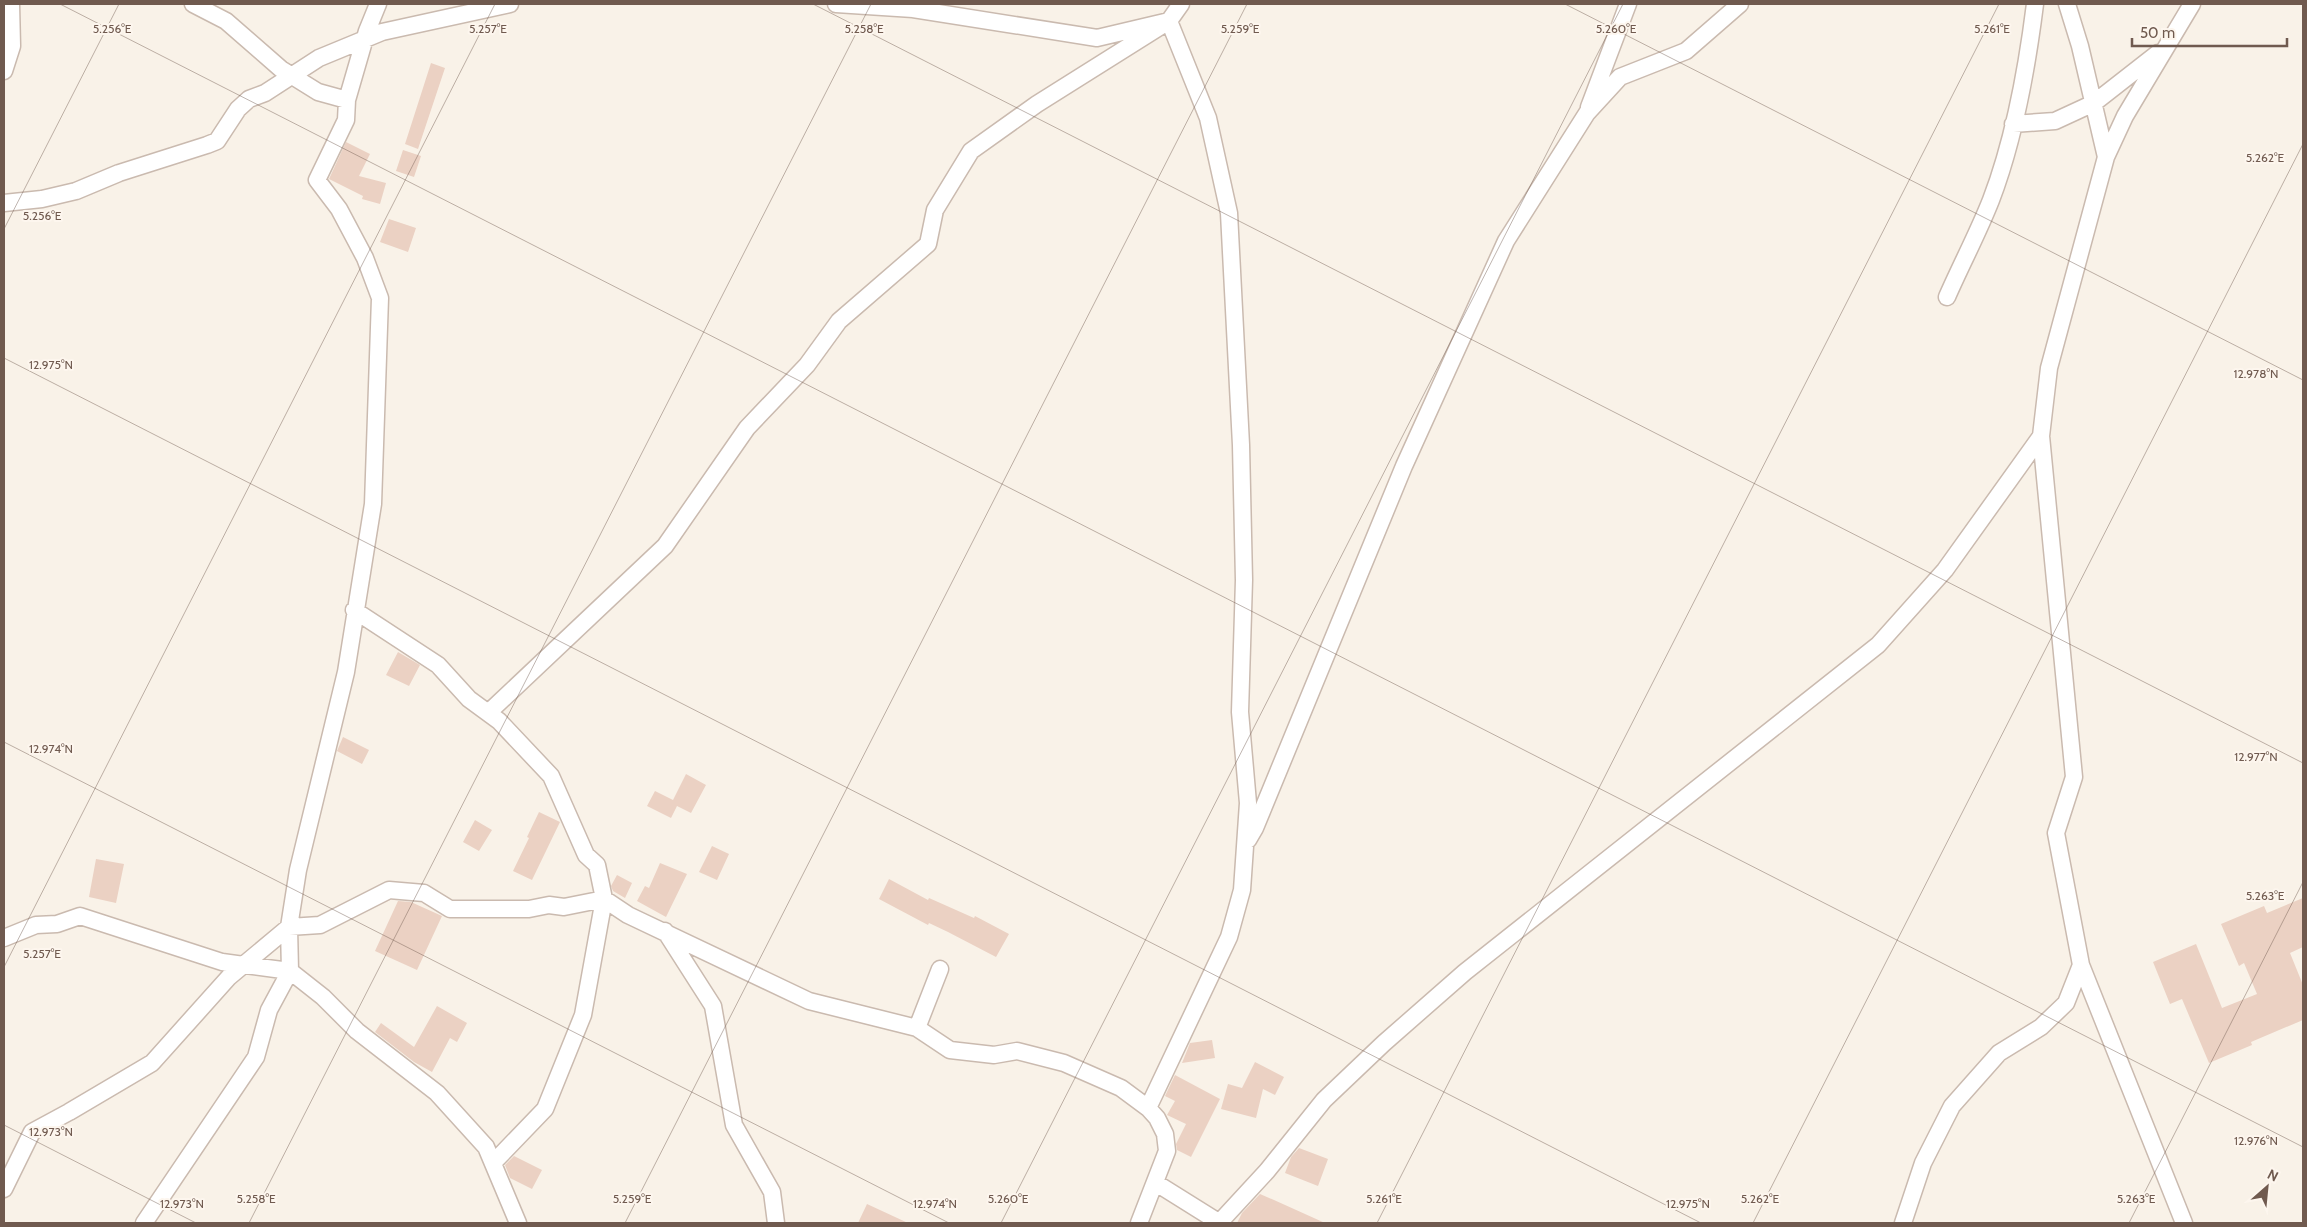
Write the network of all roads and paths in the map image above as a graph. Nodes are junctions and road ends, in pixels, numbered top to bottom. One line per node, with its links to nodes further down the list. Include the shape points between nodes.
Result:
1 (11, 4): 15 (street, via 12,46)
2 (193, 4): 16 (street, via 226,21)
3 (378, 4): 13 (street)
4 (510, 4): 13 (street)
5 (836, 4): 12 (street, via 912,8 1097,38)
6 (1181, 4): 12 (street)
7 (1628, 4): 19 (street)
8 (1740, 4): 19 (street, via 1686,51 1620,78)
9 (2035, 4): 20 (street, via 2028,61)
10 (2067, 4): 18 (street)
11 (2192, 4): 14 (street)
12 (1170, 21): 26 (street, via 1037,104 971,151 935,210 928,244 838,320 807,364 747,428 665,546); 27 (street, via 1208,118 1229,213 1244,580 1240,712 1248,803)
13 (366, 38): 16 (street, via 319,58); 17 (street)
14 (2165, 48): 18 (street); 21 (street, via 2125,116)
15 (4, 71)
16 (292, 75): 17 (street, via 318,92); 22 (street, via 265,93 249,99 217,140 208,145 119,173 76,191)
17 (347, 100): 25 (street, via 346,120 317,180 339,208 365,258 380,298 373,504)
18 (2094, 103): 20 (street, via 2055,121); 21 (street)
19 (1587, 113): 27 (street, via 1506,241 1404,466 1256,828)
20 (2014, 124): 23 (street, via 1991,200)
21 (2106, 157): 24 (street, via 2049,368)
22 (4, 203)
23 (1946, 297)
24 (2041, 436): 33 (street, via 2074,777 2056,833); 45 (street, via 1945,570 1878,645 1465,972 1384,1043 1324,1100 1267,1171)
25 (354, 610): 26 (street, via 438,665 469,699); 29 (street, via 346,672 298,870)
26 (488, 713): 28 (street, via 552,776 586,855 597,865)
27 (1245, 846): 37 (street, via 1242,890 1229,937)
28 (604, 899): 29 (street, via 529,909 450,909 424,894 390,890 320,925); 30 (street, via 628,915); 38 (street, via 583,1015 545,1109)
29 (289, 928): 32 (street); 35 (street)
30 (665, 932): 36 (street, via 810,1001); 43 (street, via 713,1006 734,1125 772,1192)
31 (4, 938): 32 (street, via 36,925 57,924 80,916 222,962)
32 (243, 965): 35 (street); 40 (street, via 152,1063 32,1132)
33 (2081, 965): 46 (street, via 2066,1003 2041,1027 1999,1053 1952,1106 1923,1163); 47 (street)
34 (940, 970): 36 (street)
35 (290, 971): 38 (street, via 323,997 357,1031 437,1093 486,1147); 41 (street, via 269,1010 256,1057)
36 (917, 1028): 37 (street, via 950,1050 994,1055 1018,1051 1064,1063 1122,1088)
37 (1148, 1108): 39 (street, via 1165,1134 1168,1151)
38 (493, 1163): 42 (street)
39 (1156, 1183): 44 (street); 45 (street)
40 (4, 1189)
41 (144, 1223)
42 (518, 1223)
43 (776, 1223)
44 (1139, 1223)
45 (1219, 1223)
46 (1903, 1223)
47 (2184, 1223)

